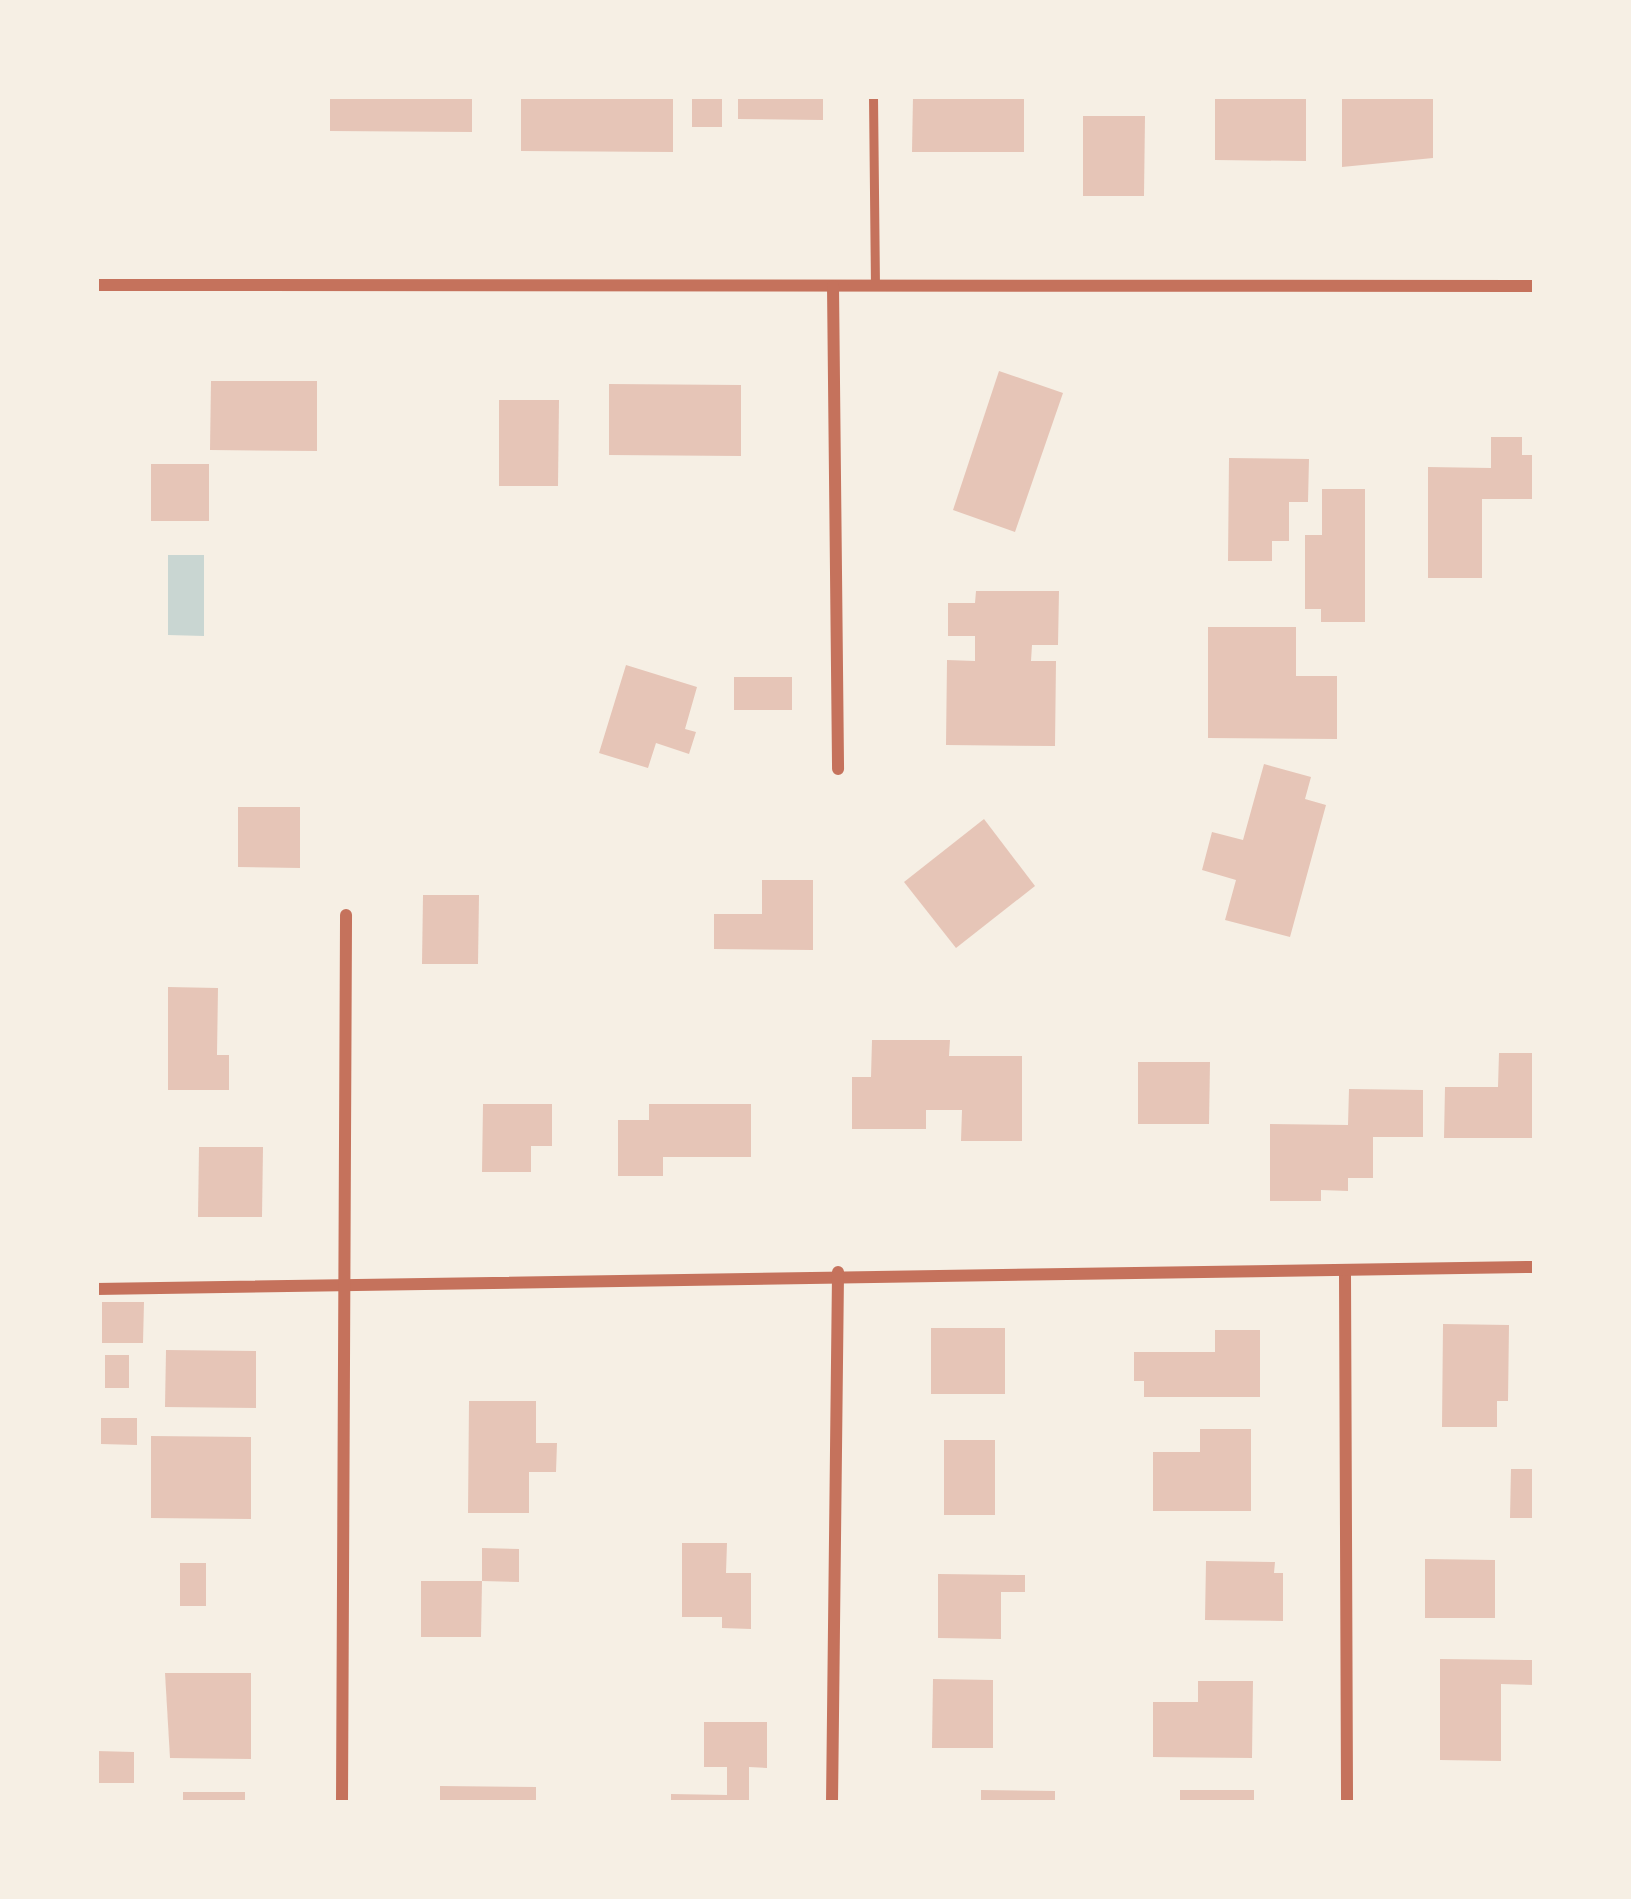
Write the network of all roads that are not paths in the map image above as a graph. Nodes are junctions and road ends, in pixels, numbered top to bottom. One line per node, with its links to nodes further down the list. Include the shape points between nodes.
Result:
1 (873, 96): 4 (lane)
2 (96, 285): 3 (street)
3 (832, 286): 4 (street); 6 (street)
4 (875, 286): 5 (street)
5 (1535, 286)
6 (838, 769)
7 (346, 915): 11 (street)
8 (1535, 1268): 10 (street)
9 (838, 1272): 10 (street); 11 (street); 14 (street)
10 (1345, 1274): 15 (street)
11 (345, 1282): 12 (street); 13 (street)
12 (96, 1289)
13 (342, 1803)
14 (832, 1803)
15 (1347, 1803)

